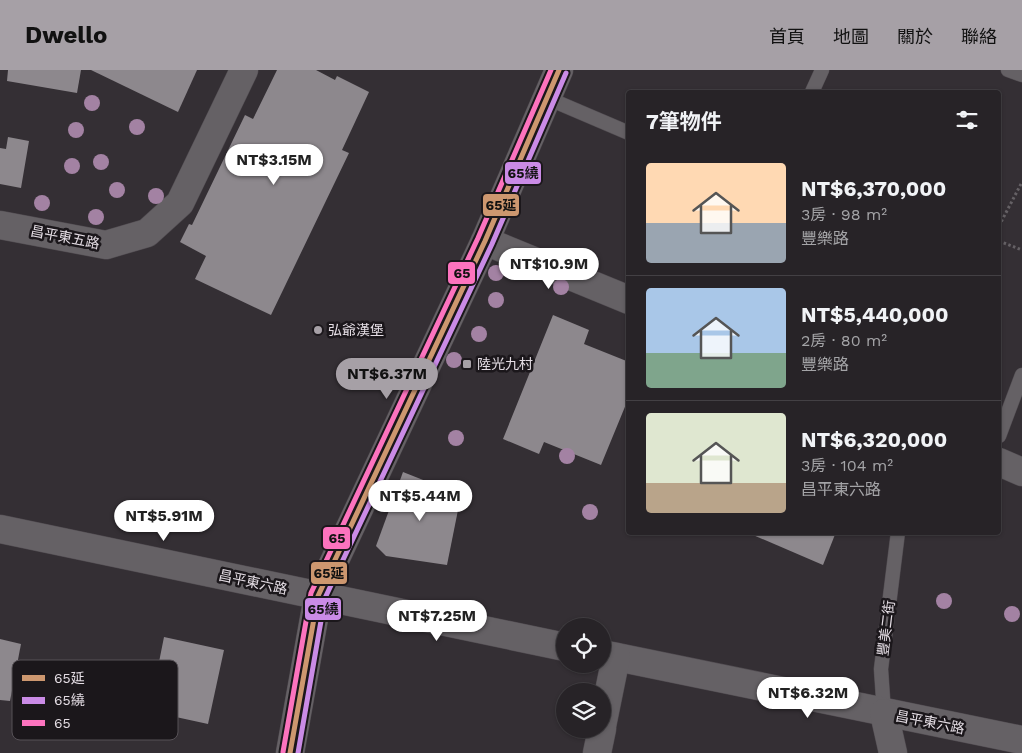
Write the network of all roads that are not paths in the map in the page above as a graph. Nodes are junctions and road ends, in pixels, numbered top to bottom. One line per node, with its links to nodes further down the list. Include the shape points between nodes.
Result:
1 (244, 70): 9 (street, 昌平東五路, via 180,203 147,233 106,245)
2 (559, 70): 7 (street)
3 (822, 70): 6 (lane)
4 (1008, 70): 5 (lane)
5 (1022, 75)
6 (813, 90)
7 (547, 98): 8 (lane); 10 (street)
8 (626, 132)
9 (0, 225)
10 (485, 241): 11 (street); 18 (street)
11 (626, 299)
12 (1022, 375): 13 (lane)
13 (1001, 431)
14 (1001, 463): 15 (street)
15 (1022, 472)
16 (0, 529): 18 (street, 昌平東六路)
17 (898, 535): 21 (lane, 豐美二街, via 881,669)
18 (318, 596): 19 (street, 昌平東六路); 24 (street)
19 (556, 645)
20 (611, 656): 21 (street, 昌平東六路)
21 (884, 713): 23 (street, 昌平東六路); 26 (street, 豐美二街)
22 (600, 738): 25 (street)
23 (1022, 740)
24 (290, 753)
25 (597, 753)
26 (893, 753)

